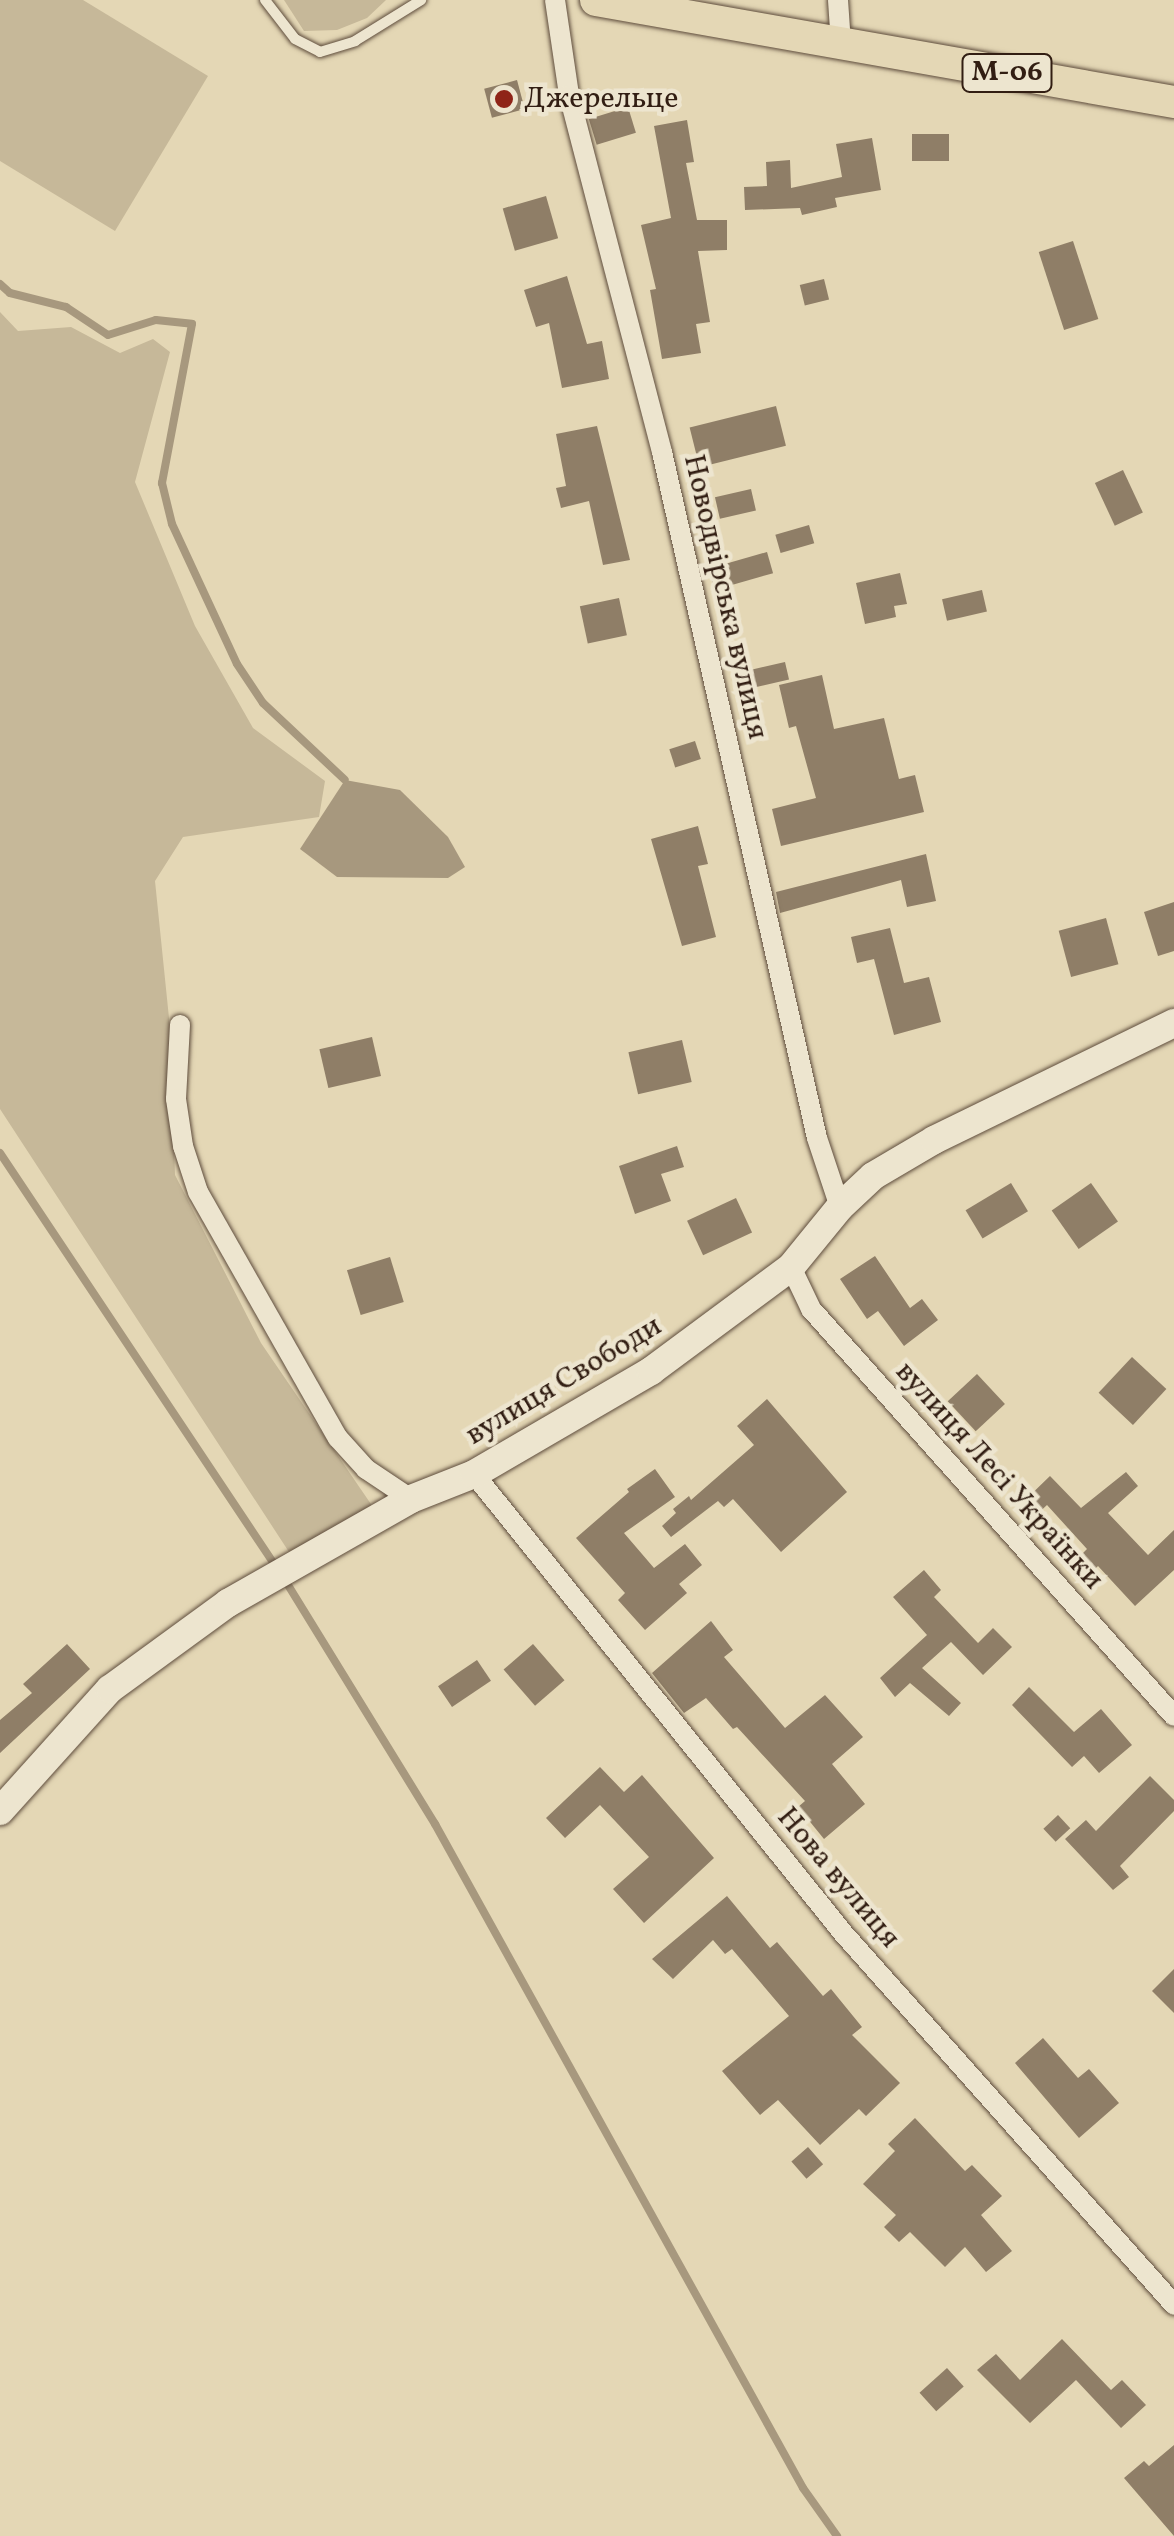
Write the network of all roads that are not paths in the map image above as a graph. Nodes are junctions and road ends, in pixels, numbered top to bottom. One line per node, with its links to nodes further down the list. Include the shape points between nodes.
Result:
1 (265, 0): 2 (lane, via 295,39 320,52 355,41)
2 (421, 0)
3 (555, 0): 10 (street, Новодвірська вулиця, via 569,95 662,452 816,1138)
4 (596, 0): 6 (highway, М-06)
5 (838, 0): 6 (street)
6 (841, 44): 7 (highway, М-06)
7 (1174, 102)
8 (1174, 1023): 10 (main road, вулиця Свободи, via 934,1140 873,1176)
9 (180, 1025): 13 (street, via 176,1099 198,1192 338,1438 366,1469)
10 (840, 1207): 11 (main road, вулиця Свободи)
11 (791, 1268): 12 (main road, вулиця Свободи, via 651,1371); 14 (street, вулиця Лесі Українки, via 811,1309)
12 (474, 1474): 13 (main road, вулиця Свободи); 16 (street, Нова вулиця, via 844,1933)
13 (412, 1500): 15 (main road, вулиця Свободи, via 228,1603 110,1689)
14 (1174, 1716)
15 (0, 1811)
16 (1174, 2306)

